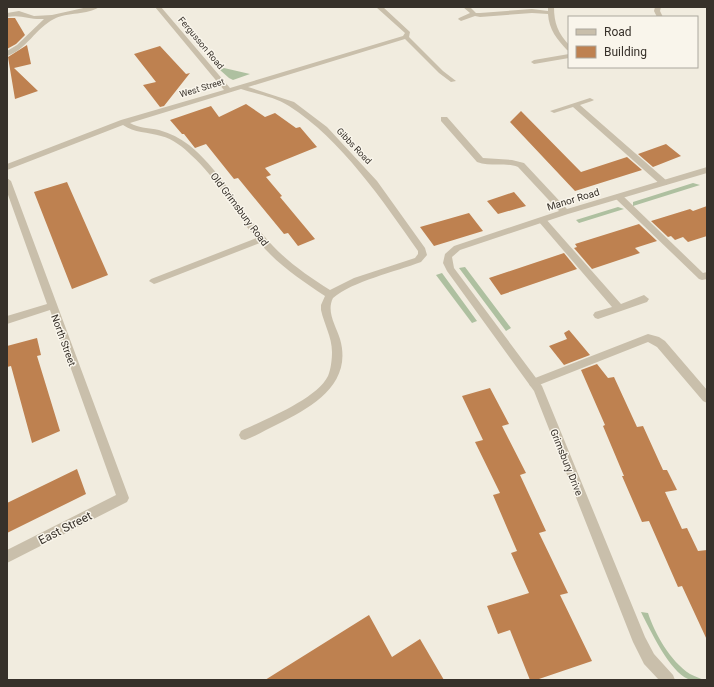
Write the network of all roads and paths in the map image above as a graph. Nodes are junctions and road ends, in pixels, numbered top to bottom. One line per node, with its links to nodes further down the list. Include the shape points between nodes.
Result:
1 (96, 7): 8 (street)
2 (158, 7): 17 (street, Fergusson Road)
3 (379, 7): 10 (street, via 404,28 408,33)
4 (466, 7): 6 (street)
5 (551, 10): 6 (street); 11 (street, via 552,28)
6 (474, 14): 9 (street)
7 (7, 15): 8 (street, via 18,13 33,18)
8 (53, 17): 12 (street)
9 (461, 19)
10 (406, 37): 15 (street); 16 (street, West Street)
11 (568, 48)
12 (7, 54)
13 (568, 56): 14 (street)
14 (534, 62)
15 (453, 81)
16 (241, 87): 17 (street, West Street); 34 (street, Gibbs Road, via 291,104 324,129 374,183 422,250 423,255 418,260 351,284)
17 (229, 91): 22 (street, West Street)
18 (590, 100): 19 (street)
19 (575, 105): 20 (street); 26 (street)
20 (554, 111)
21 (444, 120): 28 (street, via 480,160 520,165)
22 (124, 122): 23 (street, West Street); 30 (street, Old Grimsbury Road, via 132,128 169,136 184,145 207,166)
23 (7, 166)
24 (706, 172): 26 (street, Manor Road)
25 (7, 181): 36 (street, North Street)
26 (664, 183): 27 (street, Manor Road)
27 (619, 197): 28 (street, Manor Road); 32 (street, via 702,277)
28 (565, 212): 29 (street, Manor Road)
29 (542, 220): 31 (street, Manor Road, via 457,248); 37 (street)
30 (262, 239): 33 (street); 34 (street, Old Grimsbury Road, via 290,266)
31 (448, 256): 40 (street, Grimsbury Drive, via 450,269)
32 (707, 275)
33 (154, 281)
34 (331, 295): 42 (street, via 327,301 326,312 337,346 336,367 332,380 310,400)
35 (644, 299): 37 (street)
36 (52, 306): 39 (street); 43 (street, North Street)
37 (619, 308): 38 (street)
38 (598, 315)
39 (7, 320)
40 (534, 383): 41 (street, via 648,338 660,344); 45 (street, Grimsbury Drive, via 640,642 649,659)
41 (707, 398)
42 (245, 436)
43 (123, 498): 44 (street, East Street)
44 (7, 557)
45 (668, 680)

